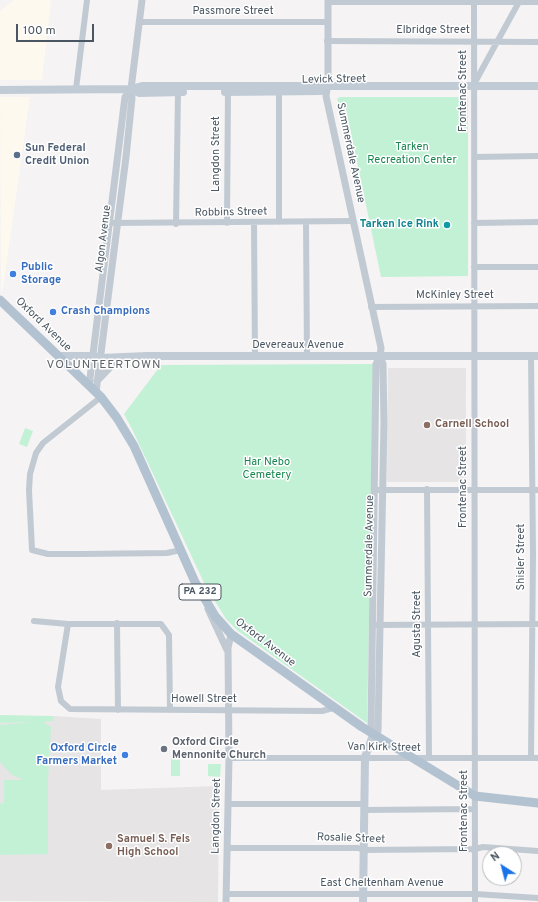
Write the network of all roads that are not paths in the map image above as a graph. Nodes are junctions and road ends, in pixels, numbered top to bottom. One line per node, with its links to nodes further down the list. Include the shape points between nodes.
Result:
1 (87, 0): 15 (street)
2 (142, 0): 7 (street, Algon Avenue)
3 (328, 1): 4 (street); 8 (street, Summerdale Avenue)
4 (474, 1): 5 (street); 10 (street, Frontenac Street)
5 (519, 1): 6 (street); 11 (street)
6 (538, 2)
7 (139, 22): 8 (street, Passmore Street); 16 (street, Algon Avenue)
8 (327, 22): 9 (street, Summerdale Avenue)
9 (327, 41): 10 (street, Elbridge Street); 18 (street, Summerdale Avenue)
10 (474, 42): 11 (street, Elbridge Street); 14 (street, Frontenac Street)
11 (497, 42): 12 (street, Elbridge Street); 14 (street)
12 (538, 42)
13 (538, 86): 14 (main road, Levick Street)
14 (474, 88): 18 (main road, Levick Street); 20 (main road, Levick Street); 23 (street, Frontenac Street)
15 (76, 89): 16 (main road, Levick Street); 19 (main road, Levick Street)
16 (131, 89): 17 (main road, Levick Street, via 142,86); 21 (main road, Levick Street, via 139,93); 28 (street, Algon Avenue, via 126,97); 33 (street, Algon Avenue)
17 (228, 89): 18 (main road, Levick Street); 21 (main road, Levick Street); 22 (main road, Levick Street); 29 (street, Langdon Street)
18 (327, 89): 22 (main road, Levick Street); 26 (street, Summerdale Avenue, via 326,96)
19 (0, 90)
20 (538, 91)
21 (178, 92): 34 (street)
22 (279, 92): 25 (street)
23 (474, 156): 24 (street); 32 (street, Frontenac Street)
24 (538, 156)
25 (279, 222): 30 (street, Robbins Street); 31 (street, Robbins Street)
26 (353, 222): 31 (street, Robbins Street); 40 (street, Summerdale Avenue)
27 (538, 222): 32 (street)
28 (110, 223): 33 (street, Robbins Street); 45 (street, Algon Avenue)
29 (227, 223): 30 (street, Robbins Street); 34 (street, Robbins Street)
30 (254, 223): 46 (street)
31 (306, 223): 47 (street)
32 (474, 223): 35 (street, Frontenac Street)
33 (118, 224): 34 (street, Robbins Street); 45 (street, Algon Avenue)
34 (176, 224)
35 (474, 267): 36 (street); 38 (street, Frontenac Street)
36 (538, 267)
37 (0, 300): 42 (main road, Oxford Avenue / PA 232)
38 (474, 306): 39 (street, McKinley Street); 40 (street, McKinley Street); 41 (street, Frontenac Street)
39 (538, 306)
40 (372, 307): 43 (street, Summerdale Avenue, via 381,348)
41 (475, 355): 43 (main road, Devereaux Avenue); 44 (main road, Devereaux Avenue); 52 (street, Frontenac Street)
42 (59, 356): 45 (main road, Devereaux Avenue); 49 (main road, Oxford Avenue / PA 232)
43 (380, 356): 47 (main road, Devereaux Avenue); 51 (street, Summerdale Avenue, via 376,364)
44 (534, 356): 53 (street, Shisler Street)
45 (97, 357): 48 (main road, Devereaux Avenue); 49 (street, Algon Avenue)
46 (255, 357): 47 (main road, Devereaux Avenue); 48 (main road, Devereaux Avenue)
47 (307, 357)
48 (119, 358): 49 (street)
49 (96, 389): 54 (main road, Oxford Avenue / PA 232, via 129,434); 54 (street, via 43,444 34,458 29,490 32,550 48,554 156,553)
50 (428, 489): 51 (street); 52 (street); 59 (street, Agusta Street)
51 (378, 490): 62 (street, Summerdale Avenue)
52 (474, 490): 53 (street); 60 (street, Frontenac Street)
53 (535, 490): 61 (street, Shisler Street)
54 (181, 550): 55 (main road, Oxford Avenue / PA 232)
55 (207, 603): 63 (main road, Oxford Avenue / PA 232); 64 (street, via 211,618)
56 (34, 620): 58 (street)
57 (117, 623): 58 (street); 66 (street); 67 (street, via 161,624 169,635)
58 (68, 624): 66 (street, Howell Street, via 58,694 66,707 75,711)
59 (428, 624): 60 (street); 62 (street); 73 (street, Agusta Street)
60 (474, 624): 61 (street); 74 (street, Frontenac Street)
61 (535, 624): 75 (street, Shisler Street)
62 (376, 625): 69 (street, Summerdale Avenue, via 378,731)
63 (231, 634): 64 (street, Langdon Street); 65 (main road, Oxford Avenue / PA 232)
64 (228, 652): 68 (street, Langdon Street)
65 (333, 708): 68 (street, Howell Street, via 322,711); 69 (main road, Oxford Avenue / PA 232)
66 (118, 710): 67 (street, Howell Street)
67 (170, 710): 68 (street, Howell Street)
68 (228, 710): 72 (street, Langdon Street)
69 (373, 735): 70 (main road, Summerdale Avenue); 71 (main road, Oxford Avenue / PA 232)
70 (365, 757): 71 (street, Van Kirk Street); 72 (street, Van Kirk Street); 79 (main road, Summerdale Avenue)
71 (410, 757): 73 (street, Van Kirk Street); 76 (main road, Oxford Avenue / PA 232)
72 (229, 758): 78 (street, Langdon Street)
73 (429, 758): 74 (street, Van Kirk Street)
74 (476, 758): 75 (street, Van Kirk Street); 76 (street, Frontenac Street)
75 (535, 758)
76 (475, 796): 77 (main road, Oxford Avenue / PA 232); 80 (street, Frontenac Street)
77 (538, 803)
78 (228, 804): 79 (street); 81 (street, Langdon Street)
79 (364, 807): 80 (street); 83 (main road, Summerdale Avenue)
80 (475, 809): 82 (street, Frontenac Street)
81 (227, 848): 83 (street, Rosalie Street); 85 (street, Langdon Street)
82 (475, 849): 83 (street, Rosalie Street); 84 (street, Rosalie Street, via 483,847); 86 (street, Frontenac Street)
83 (364, 850): 87 (main road, Summerdale Avenue)
84 (538, 851)
85 (227, 894): 87 (street, East Cheltenham Avenue); 89 (street, Langdon Street)
86 (475, 894): 87 (street, East Cheltenham Avenue); 88 (street, East Cheltenham Avenue); 90 (street, Frontenac Street)
87 (364, 898)
88 (538, 898)
89 (226, 902)
90 (475, 902)

